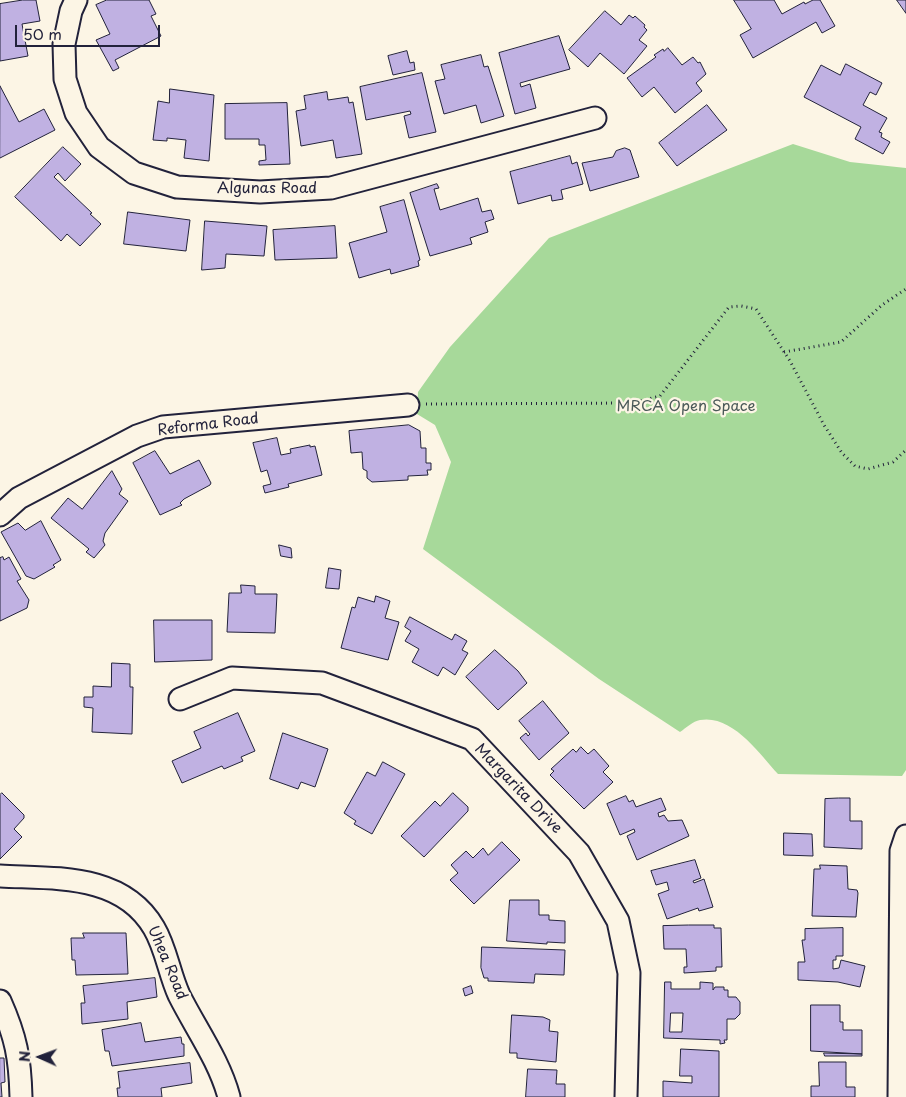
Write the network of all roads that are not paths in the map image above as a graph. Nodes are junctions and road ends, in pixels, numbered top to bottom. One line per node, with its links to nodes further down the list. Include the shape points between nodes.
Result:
1 (76, 0): 2 (street, Algunas Road, via 64,44 65,79 76,113 99,147 134,173 176,187 260,192 331,188)
2 (595, 118)
3 (408, 405): 4 (street, Reforma Road, via 163,427 137,436 19,498)
4 (0, 515)
5 (180, 700): 11 (street, Margarita Drive, via 232,678 322,683 472,739 579,853 618,921 629,973)
6 (906, 836): 12 (street, via 901,851)
7 (0, 876): 10 (street, Uhea Road, via 76,880 99,885 113,890 142,911 162,944 176,988 220,1071)
8 (0, 1001): 9 (street, via 15,1037)
9 (21, 1097)
10 (229, 1097)
11 (626, 1097)
12 (899, 1097)

